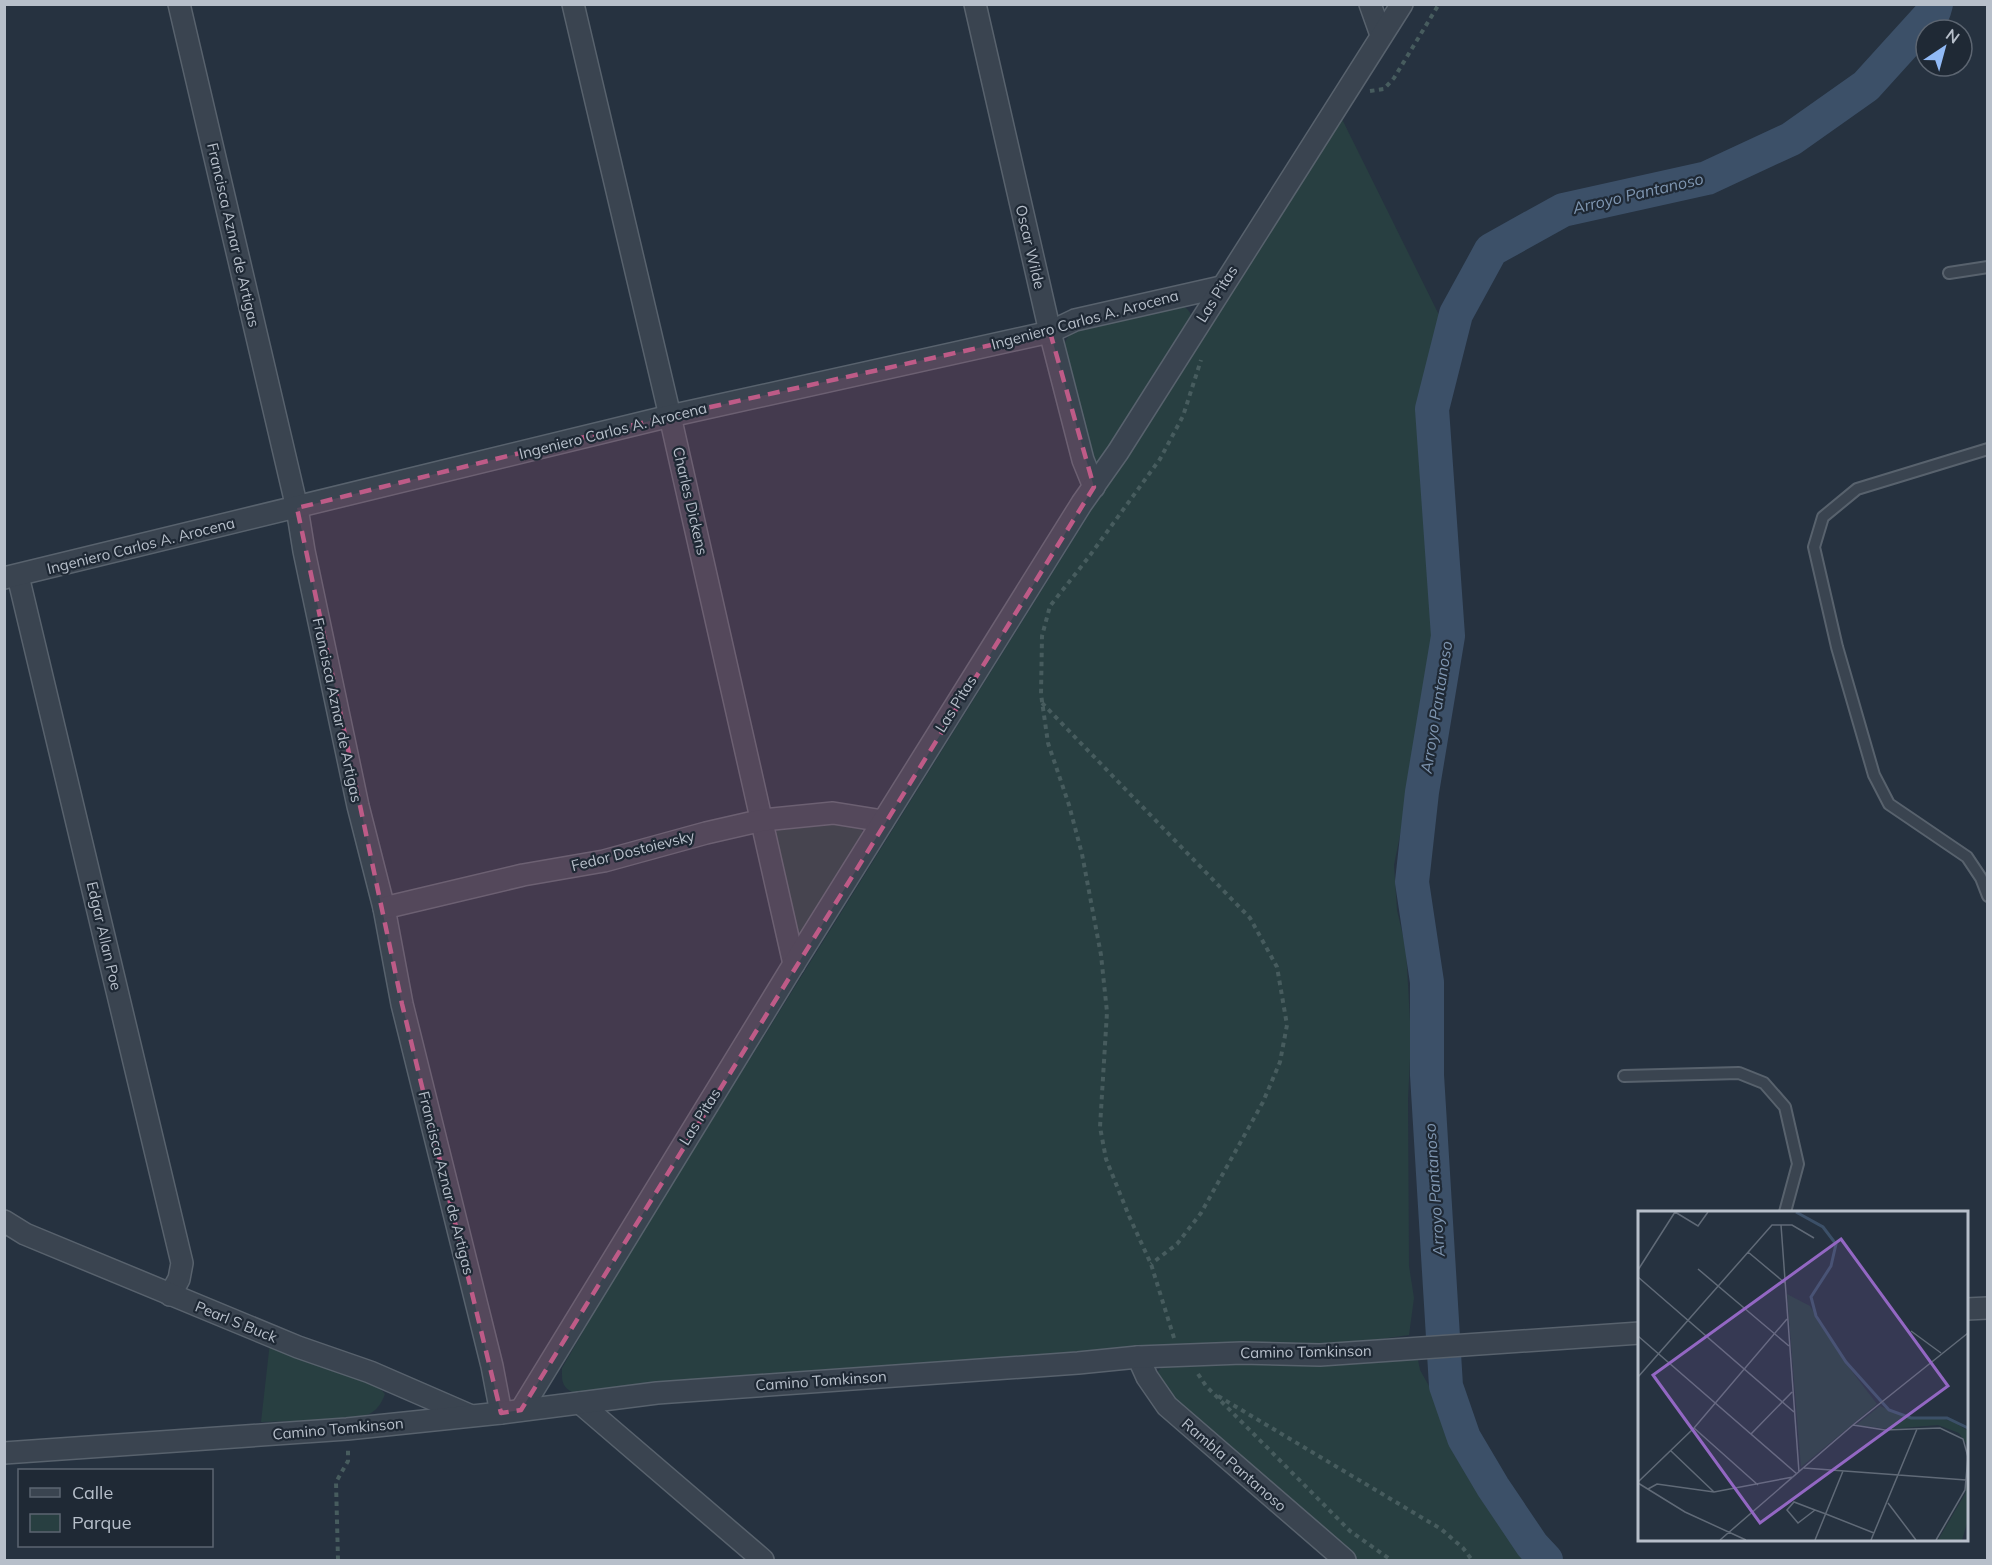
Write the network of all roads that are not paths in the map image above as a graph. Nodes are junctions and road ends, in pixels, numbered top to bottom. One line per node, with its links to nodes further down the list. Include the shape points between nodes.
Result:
1 (179, 4): 14 (street, Francisca Aznar de Artigas)
2 (573, 4): 11 (street, Charles Dickens)
3 (975, 4): 10 (street, Oscar Wilde)
4 (1370, 4): 6 (street)
5 (1402, 4): 6 (street, Las Pitas)
6 (1381, 35): 9 (street, Las Pitas)
7 (1988, 267): 8 (lane)
8 (1950, 273)
9 (1221, 287): 10 (street, Ingeniero Carlos A. Arocena, via 1075,320); 13 (street, Las Pitas)
10 (1050, 332): 11 (street, Ingeniero Carlos A. Arocena); 13 (street, Oscar Wilde, via 1083,460)
11 (670, 416): 14 (street, Ingeniero Carlos A. Arocena); 16 (street, Charles Dickens)
12 (1988, 449): 18 (lane, via 1857,489 1823,517 1814,547 1837,647 1874,775 1889,804 1967,857)
13 (1094, 487): 17 (street, Las Pitas)
14 (297, 508): 15 (street, Ingeniero Carlos A. Arocena); 19 (street, Francisca Aznar de Artigas, via 358,806)
15 (11, 577): 24 (street, Edgar Allan Poe, via 182,1263)
16 (763, 820): 17 (street, Fedor Dostoievsky, via 833,813); 19 (street, Fedor Dostoievsky, via 604,861 523,875); 20 (street, Charles Dickens)
17 (883, 821): 20 (street, Las Pitas)
18 (1988, 896)
19 (384, 908): 30 (street, Francisca Aznar de Artigas, via 402,1004 489,1355)
20 (794, 964): 30 (street, Las Pitas)
21 (1624, 1076): 22 (lane, via 1739,1072 1764,1083 1785,1107 1798,1164)
22 (1785, 1211)
23 (4, 1221): 24 (street, Pearl S Buck)
24 (170, 1295): 31 (street, Pearl S Buck)
25 (1988, 1308): 26 (street)
26 (1968, 1309)
27 (1638, 1333): 28 (street, Camino Tomkinson, via 1320,1355)
28 (1138, 1357): 29 (street, Camino Tomkinson, via 657,1393); 34 (street, Rambla Pantanoso, via 1167,1406)
29 (580, 1403): 30 (street, Camino Tomkinson); 33 (street)
30 (511, 1412): 31 (street, Camino Tomkinson)
31 (471, 1416): 32 (street, Camino Tomkinson, via 347,1429)
32 (4, 1453)
33 (763, 1560)
34 (1345, 1560)

